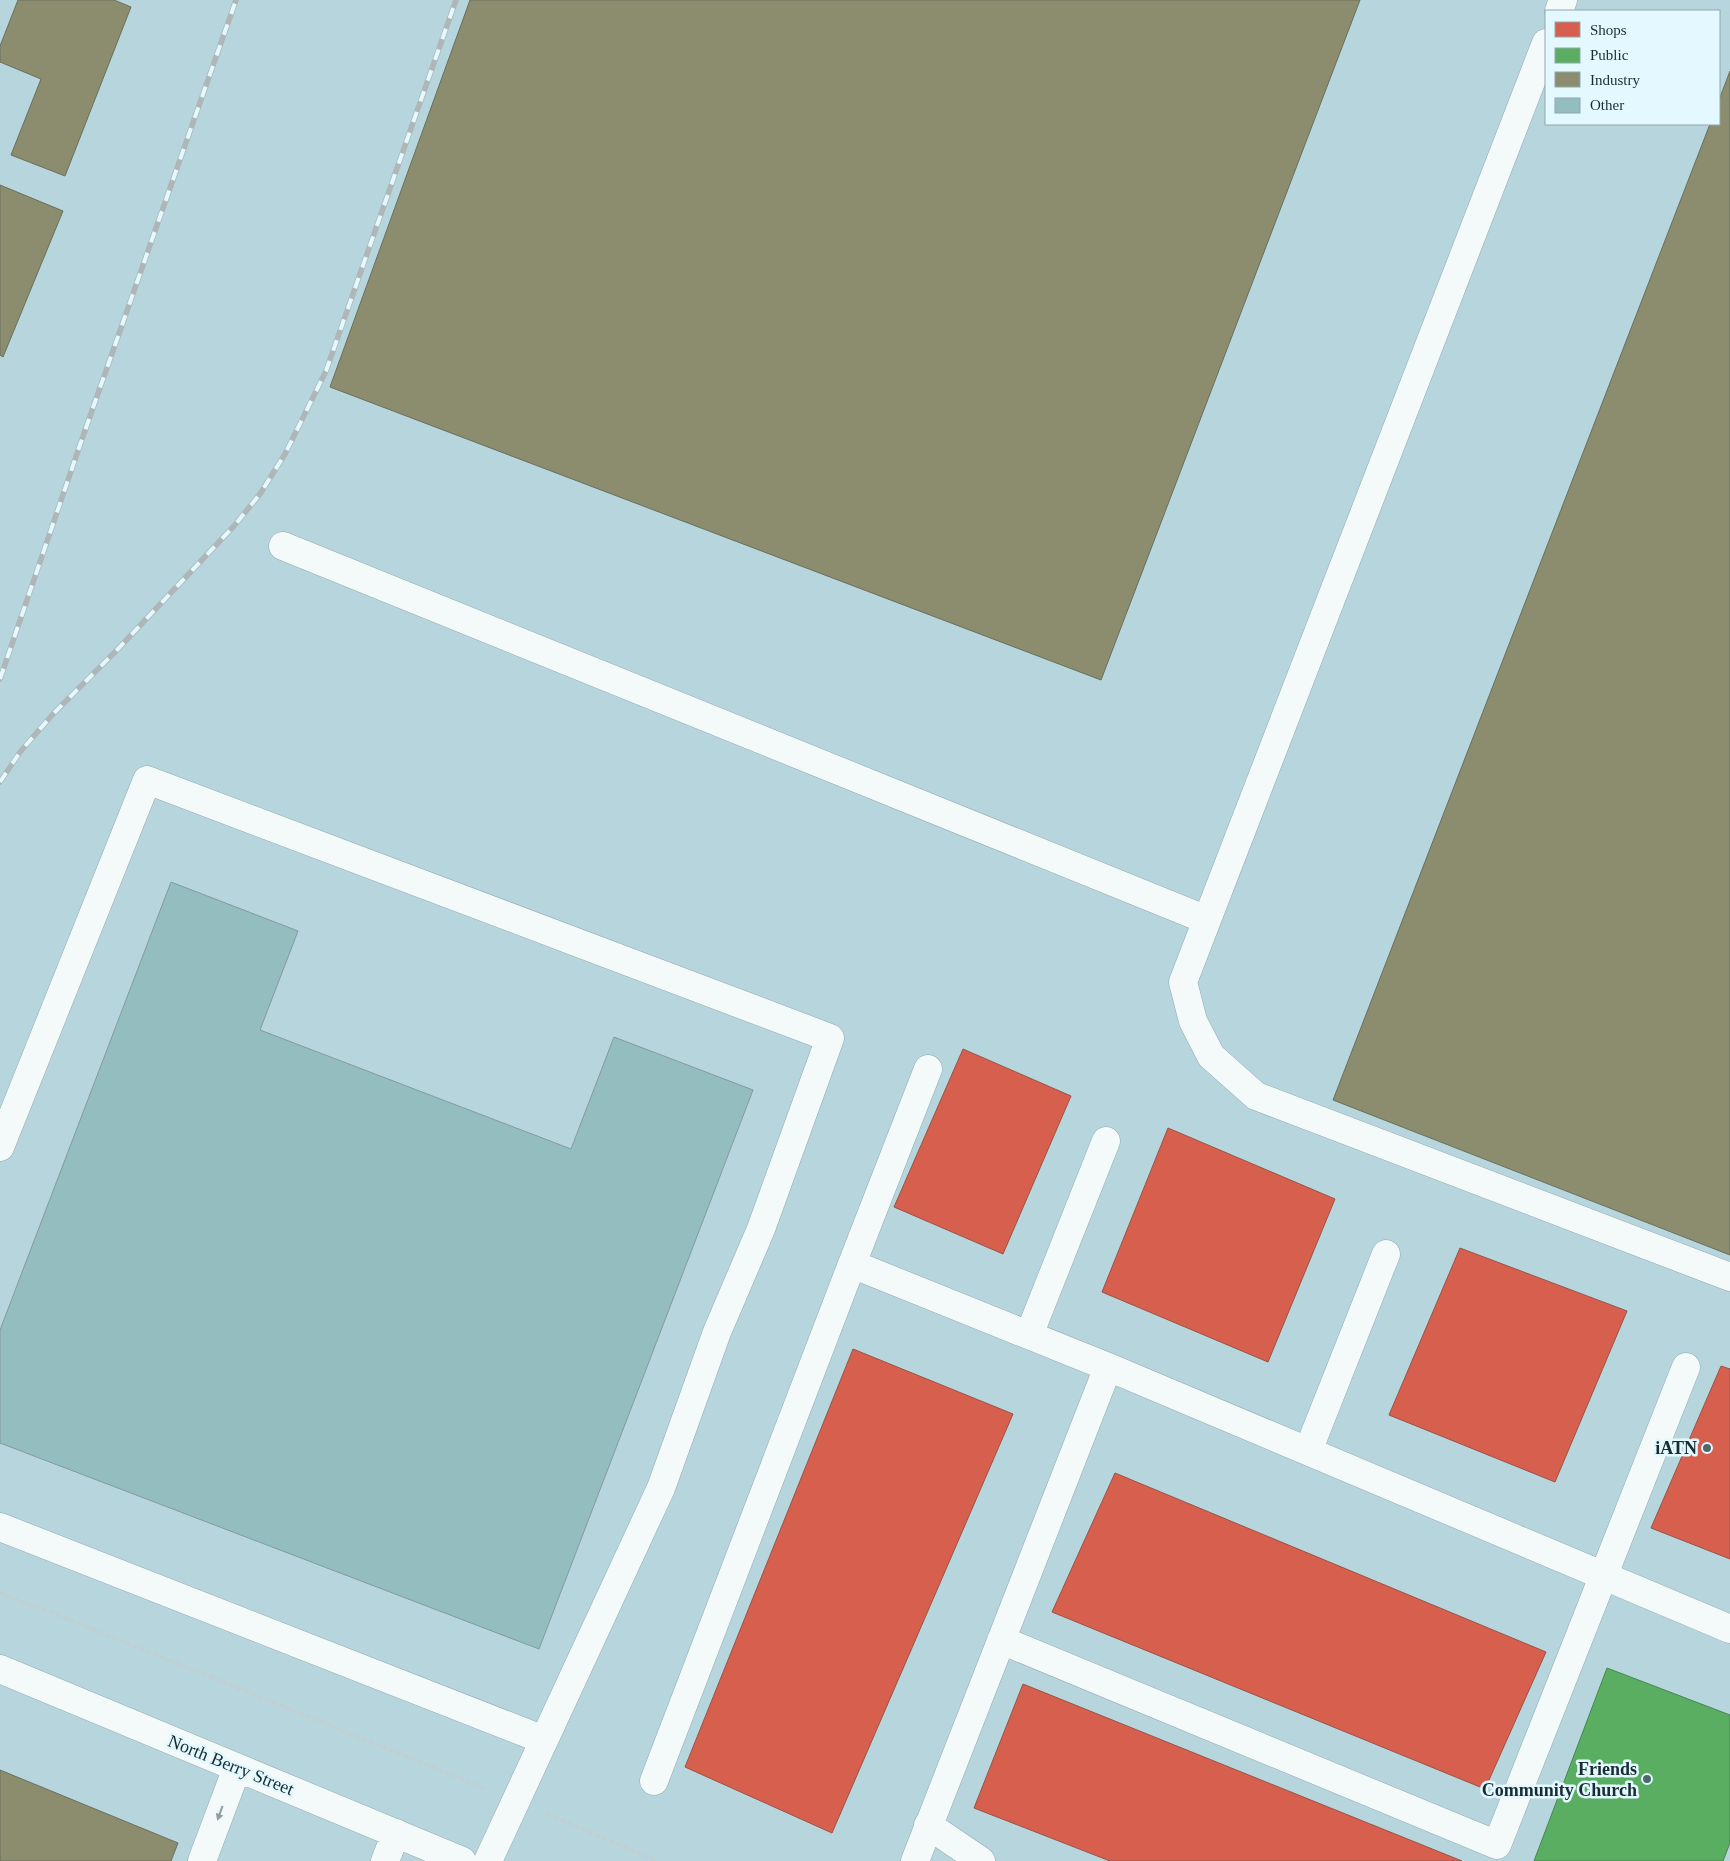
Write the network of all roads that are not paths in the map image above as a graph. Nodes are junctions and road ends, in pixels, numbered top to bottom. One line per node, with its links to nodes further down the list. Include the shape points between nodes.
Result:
1 (1545, 46): 3 (street)
2 (283, 546): 3 (street)
3 (1207, 920): 9 (street, via 1183,982 1193,1021 1211,1056 1256,1096)
4 (928, 1069): 8 (street)
5 (1106, 1141): 10 (street)
6 (0, 1147): 19 (street, via 147,780 830,1038 761,1229 717,1332 661,1488)
7 (1386, 1254): 13 (street)
8 (852, 1264): 10 (street); 21 (street)
9 (1730, 1277)
10 (1028, 1335): 11 (street)
11 (1108, 1367): 13 (street); 17 (street)
12 (1686, 1367): 15 (street)
13 (1308, 1451): 15 (street)
14 (0, 1527): 19 (street)
15 (1604, 1576): 16 (street); 17 (street, via 1497,1845)
16 (1730, 1629)
17 (1001, 1640): 22 (street)
18 (0, 1669): 20 (street, North Berry Street)
19 (544, 1740): 27 (street)
20 (237, 1768): 23 (street, North Berry Street); 24 (street, one-way to 24)
21 (654, 1781)
22 (928, 1826): 28 (street); 29 (street)
23 (396, 1833): 25 (street); 26 (street, North Berry Street)
24 (202, 1861)
25 (385, 1861)
26 (462, 1861)
27 (488, 1861)
28 (915, 1861)
29 (982, 1861)

